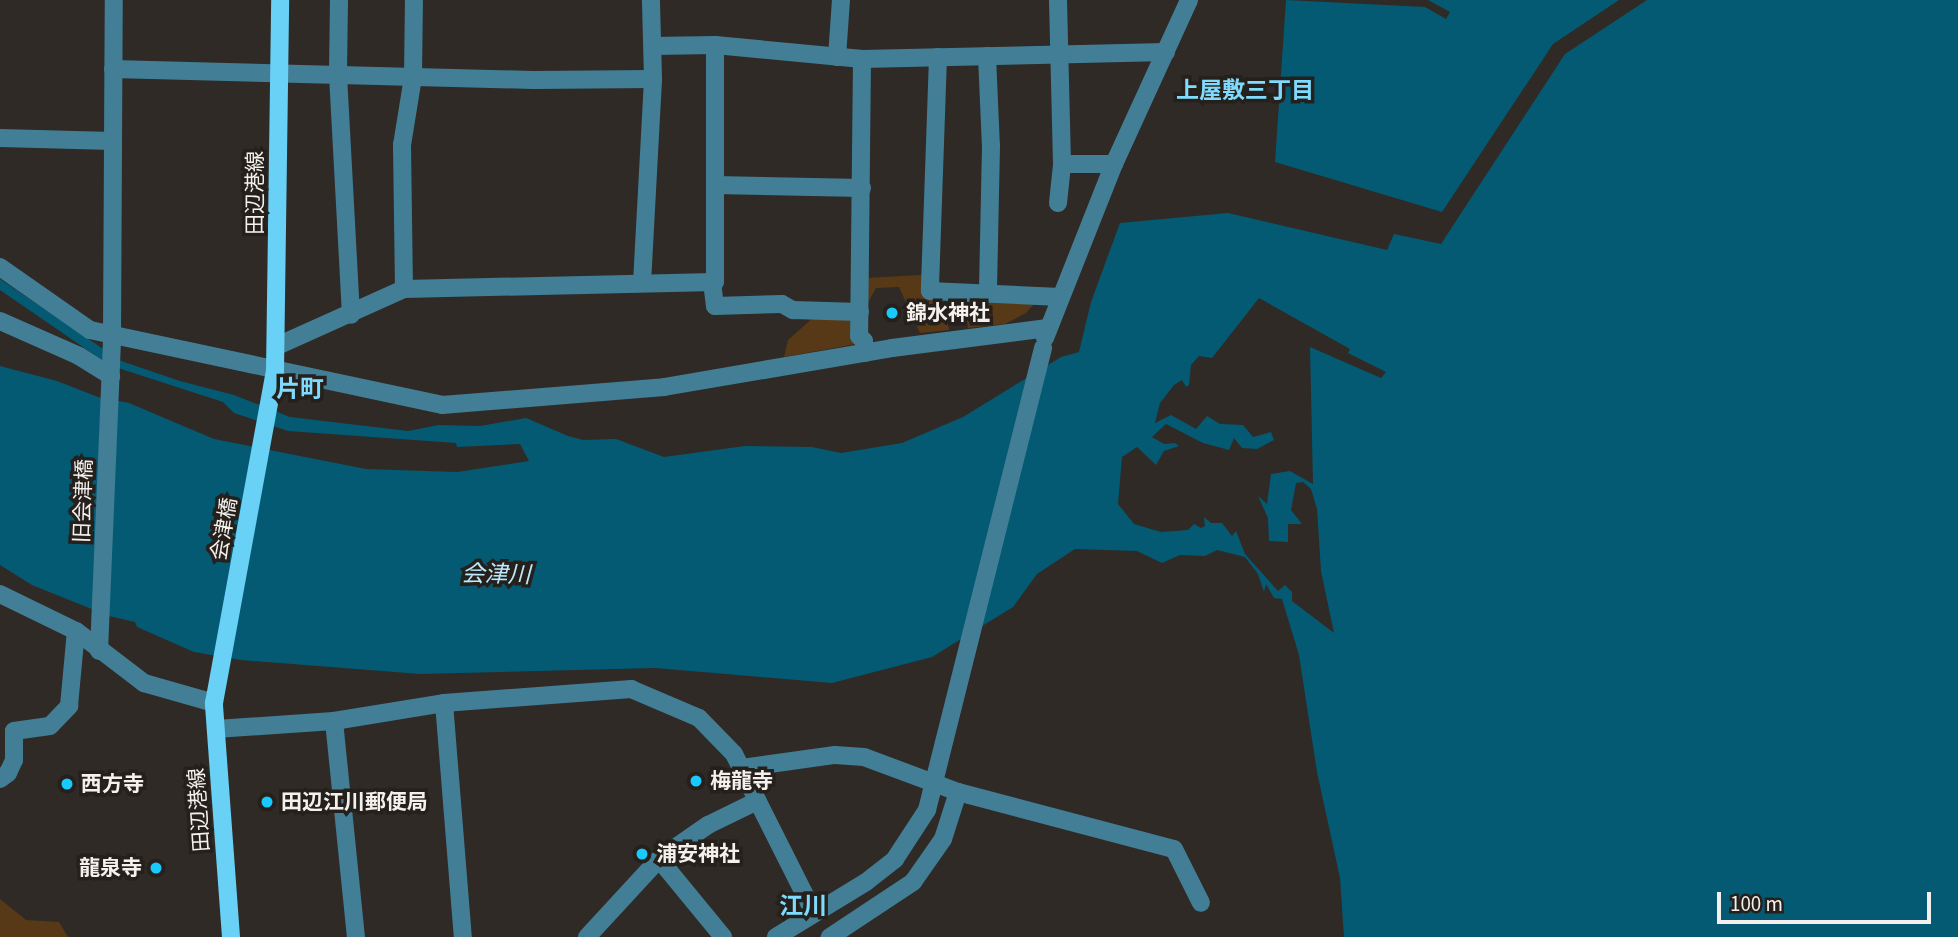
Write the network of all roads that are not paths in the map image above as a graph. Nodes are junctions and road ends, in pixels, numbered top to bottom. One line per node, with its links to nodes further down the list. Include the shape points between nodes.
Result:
1 (114, 0): 17 (street, 旧会津橋)
2 (280, 0): 18 (main road, 田辺港線)
3 (339, 0): 19 (street)
4 (414, 0): 20 (street)
5 (651, 0): 10 (street)
6 (841, 0): 14 (street)
7 (1058, 0): 12 (street)
8 (1189, 0): 11 (street)
9 (715, 45): 10 (street); 14 (street); 26 (street)
10 (653, 46): 21 (street)
11 (1166, 52): 12 (street); 25 (street)
12 (1058, 54): 13 (street); 24 (street)
13 (986, 56): 15 (street); 33 (street, via 991,146)
14 (837, 57): 16 (street)
15 (938, 57): 16 (street); 33 (street, via 930,291)
16 (862, 59): 27 (street)
17 (113, 69): 18 (street); 23 (street, 旧会津橋)
18 (278, 73): 19 (street); 40 (main road, 田辺港線)
19 (338, 75): 20 (street); 36 (street)
20 (413, 77): 21 (street); 32 (street, via 402,145)
21 (653, 79): 31 (street)
22 (0, 138): 23 (street)
23 (113, 141): 39 (street, 旧会津橋)
24 (1062, 164): 25 (street); 28 (street)
25 (1114, 164): 34 (street)
26 (715, 185): 27 (street); 30 (street)
27 (862, 188): 35 (street)
28 (1058, 202)
29 (0, 267): 39 (street, via 90,330)
30 (712, 282): 31 (street); 35 (street, via 715,306 782,304 793,310)
31 (642, 283): 32 (street)
32 (404, 289): 36 (street)
33 (988, 292): 34 (street)
34 (1060, 296): 38 (street)
35 (860, 312): 41 (street, via 859,336)
36 (351, 315): 40 (street)
37 (0, 321): 42 (street, via 79,356)
38 (1048, 328): 41 (street); 58 (street, bridge, via 927,810 895,859)
39 (113, 336): 42 (street, 旧会津橋); 43 (street)
40 (277, 346): 43 (main road, 田辺港線)
41 (865, 353): 43 (street, via 664,387 442,405)
42 (111, 376): 46 (street, 旧会津橋)
43 (274, 379): 47 (main road, 会津橋)
44 (0, 594): 45 (street)
45 (75, 631): 46 (street); 53 (street, via 69,706 50,726 14,731 14,760)
46 (99, 651): 48 (street, via 144,683)
47 (219, 679): 48 (main road, 田辺港線)
48 (214, 703): 51 (main road, 田辺港線)
49 (444, 703): 50 (street); 52 (street, via 631,689 699,718); 61 (street)
50 (334, 721): 51 (street); 60 (street)
51 (216, 729): 59 (main road, 田辺港線)
52 (742, 768): 54 (street, via 835,755 863,757); 55 (street)
53 (0, 779)
54 (958, 793): 57 (street, via 1174,849); 65 (street, via 943,839 913,882)
55 (757, 800): 56 (street, via 708,825); 58 (street)
56 (659, 859): 62 (street); 63 (street)
57 (1201, 904)
58 (807, 924): 64 (street)
59 (231, 937)
60 (356, 937)
61 (463, 937)
62 (587, 937)
63 (723, 937)
64 (776, 937)
65 (830, 937)

